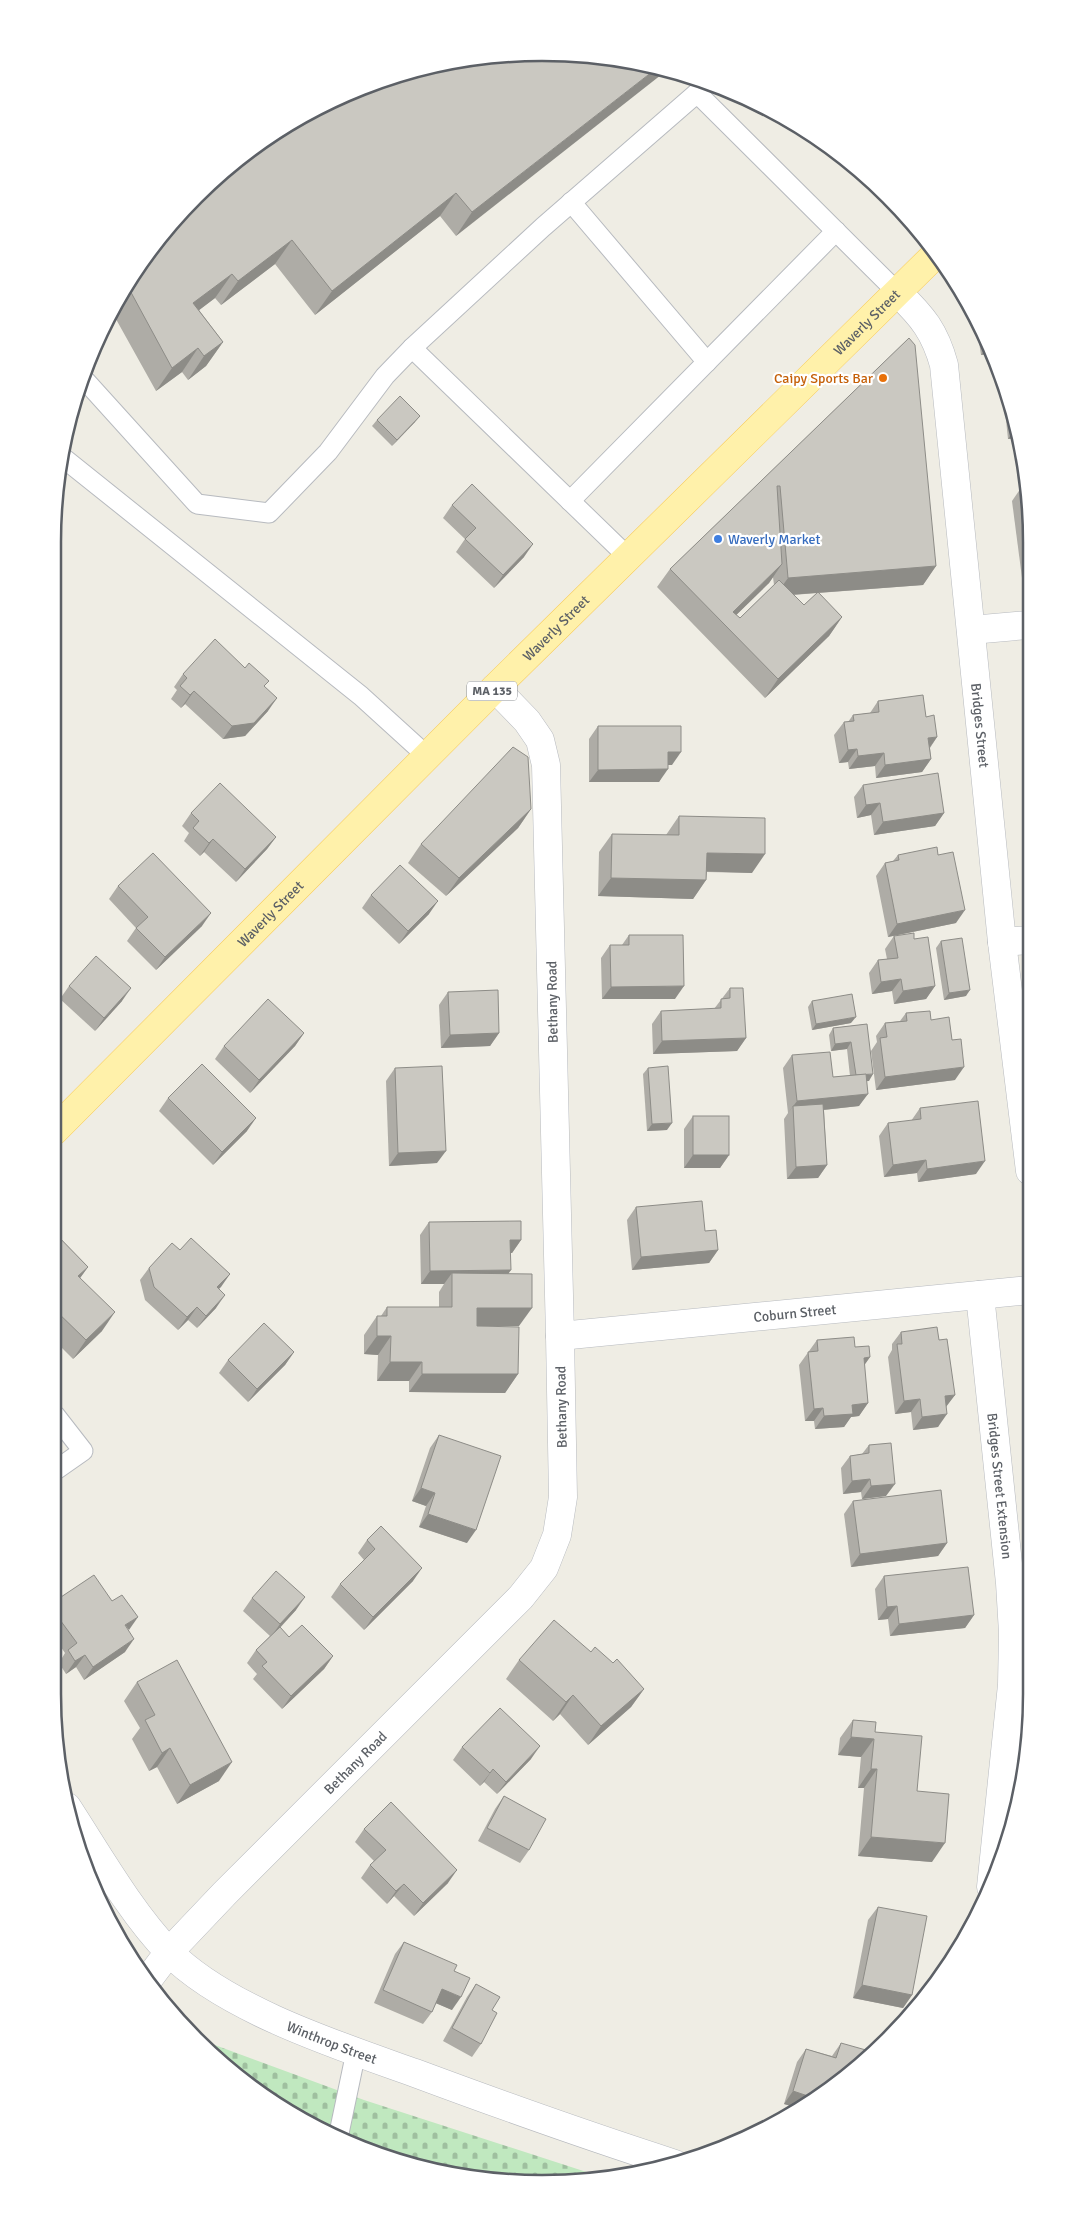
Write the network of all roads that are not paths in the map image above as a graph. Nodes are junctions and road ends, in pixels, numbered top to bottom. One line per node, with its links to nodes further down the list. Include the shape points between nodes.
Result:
1 (702, 88): 3 (lane)
2 (703, 89): 4 (lane)
3 (571, 202): 7 (lane); 8 (lane)
4 (836, 231): 6 (lane); 8 (lane)
5 (931, 259): 6 (main road, Waverly Street / MA 135)
6 (898, 293): 12 (main road, Waverly Street / MA 135); 14 (street, Bridges Street, via 927,324 944,365)
7 (412, 348): 9 (lane, via 385,376 328,452 269,514 198,504); 11 (lane)
8 (707, 362): 11 (lane)
9 (88, 384)
10 (68, 461): 16 (lane, via 361,696)
11 (570, 501): 12 (lane)
12 (628, 558): 15 (main road, Waverly Street / MA 135)
13 (1023, 625): 14 (street)
14 (971, 630): 18 (street, Bridges Street)
15 (495, 688): 16 (main road, Waverly Street / MA 135); 23 (street, Bethany Road, via 540,740 546,765)
16 (427, 756): 20 (main road, Waverly Street / MA 135)
17 (1023, 940): 18 (street)
18 (1002, 942): 19 (street, Bridges Street)
19 (1023, 1114)
20 (61, 1123)
21 (1023, 1291): 22 (street, Coburn Street)
22 (980, 1295): 23 (street, Coburn Street); 26 (street, Bridges Street Extension, via 1013,1633)
23 (560, 1336): 29 (street, Bethany Road, via 562,1496 557,1535 544,1568 521,1597)
24 (61, 1422): 25 (lane, via 83,1450)
25 (61, 1466)
26 (1022, 1684): 28 (street, Bridges Street Extension)
27 (81, 1830): 29 (street, Winthrop Street, via 142,1920)
28 (998, 1846)
29 (169, 1952): 30 (street, Bethany Road); 31 (street, Winthrop Street, via 204,1980 250,2008)
30 (152, 1975)
31 (356, 2052): 32 (lane); 33 (street, Winthrop Street)
32 (340, 2130)
33 (661, 2159)

